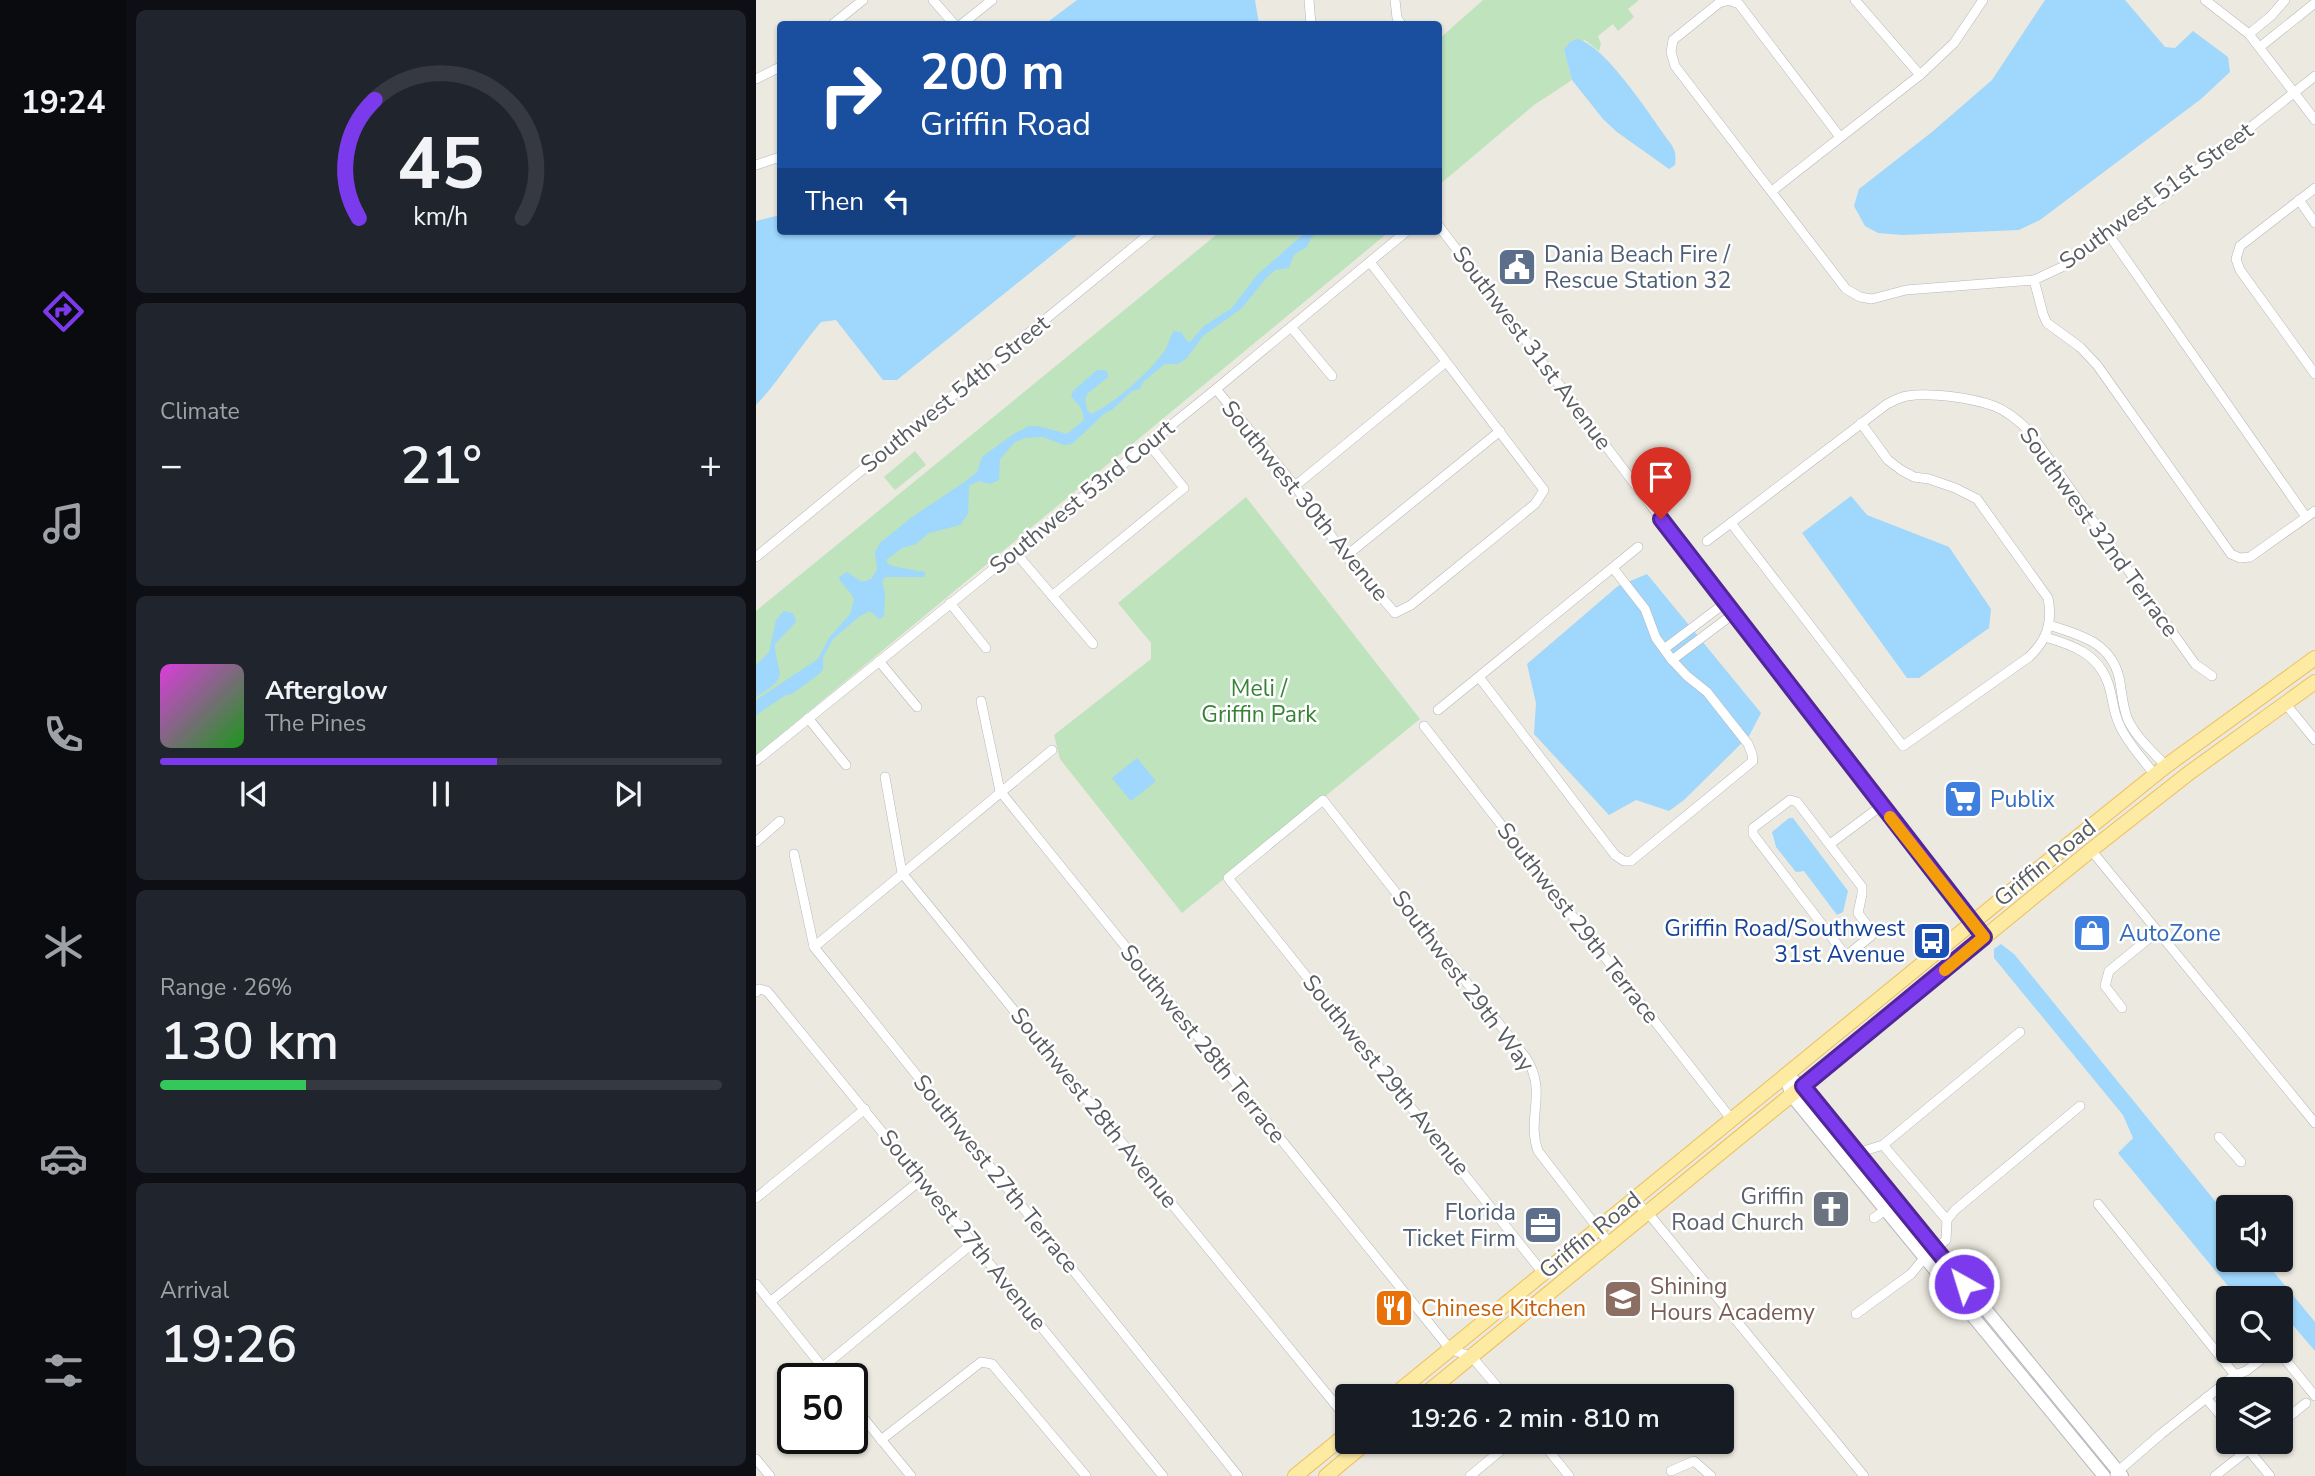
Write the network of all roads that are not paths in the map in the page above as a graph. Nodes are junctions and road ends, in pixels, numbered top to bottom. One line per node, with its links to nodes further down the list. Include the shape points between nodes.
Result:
1 (863, 0): 12 (street)
2 (933, 0): 13 (street)
3 (992, 0): 14 (street)
4 (1310, 0): 15 (street)
5 (1395, 0): 16 (street)
6 (1729, 0): 25 (street, via 1740,4); 29 (street, via 1673,40 1671,52 1675,66)
7 (1855, 0): 20 (street)
8 (2205, 0): 17 (street)
9 (2285, 0): 17 (street)
10 (1979, 2): 20 (street, via 1954,43)
11 (2315, 3): 18 (street)
12 (837, 21)
13 (951, 21)
14 (966, 21)
15 (1311, 21)
16 (1399, 21)
17 (2249, 34): 18 (street)
18 (2260, 47): 23 (street)
19 (777, 68): 22 (street)
20 (1920, 75): 25 (street)
21 (2315, 76): 23 (street, Southwest 51st Street)
22 (756, 79)
23 (2294, 93): 24 (street); 35 (street, Southwest 51st Street)
24 (2315, 120)
25 (1840, 137): 29 (street)
26 (777, 158): 27 (street)
27 (756, 165)
28 (2315, 188): 30 (street)
29 (1772, 191): 37 (street, Southwest 51st Street, via 1846,289 1860,297)
30 (2299, 200): 31 (street); 40 (street, via 2240,246 2236,259)
31 (2315, 223)
32 (1442, 230): 58 (street, Southwest 31st Avenue)
33 (1148, 235): 54 (street, Southwest 54th Street)
34 (1402, 235): 36 (street, Southwest 53rd Court)
35 (2109, 235): 37 (street, Southwest 51st Street); 48 (street)
36 (1370, 262): 38 (street, Southwest 53rd Court); 39 (street)
37 (2034, 280): 48 (street, via 2047,323 2097,365 2231,554 2250,556)
38 (1291, 327): 41 (street); 42 (street, Southwest 53rd Court)
39 (1446, 362): 44 (street); 46 (street)
40 (2315, 374)
41 (1332, 376)
42 (1216, 389): 45 (street, Southwest 53rd Court); 46 (street, Southwest 30th Avenue)
43 (1861, 424): 49 (street, Southwest 32nd Terrace); 60 (street, via 1901,470 1977,499 2048,598); 68 (street, Southwest 32nd Terrace, via 1895,400 1921,394 1995,406 2018,421 2195,664)
44 (1500, 431): 53 (street); 53 (street, Southwest 30th Avenue, via 1544,490 1535,504 1411,605 1395,613)
45 (1149, 443): 52 (street, Southwest 53rd Court); 56 (street, via 1184,488)
46 (1295, 486): 53 (street, Southwest 30th Avenue)
47 (2315, 511): 48 (street)
48 (2306, 517)
49 (1731, 523): 50 (street, Southwest 32nd Terrace); 61 (street, via 1903,746 2029,657)
50 (1707, 541)
51 (1638, 547): 55 (street)
52 (1015, 551): 56 (street); 57 (street, Southwest 53rd Court)
53 (1346, 556)
54 (756, 557)
55 (1613, 568): 64 (street, via 1645,609); 69 (street)
56 (1052, 596): 62 (street)
57 (950, 603): 63 (street); 66 (street, Southwest 53rd Court)
58 (1725, 603): 59 (street, Southwest 31st Avenue); 64 (street)
59 (1734, 614): 65 (street); 88 (street, Southwest 31st Avenue)
60 (2049, 625): 61 (street); 83 (street, via 2082,635 2104,649 2119,679 2129,722)
61 (2045, 637): 83 (street, via 2073,645 2096,662 2108,683 2119,725)
62 (1093, 644)
63 (986, 648)
64 (1664, 649): 65 (street)
65 (1672, 660): 69 (street, via 1748,744 1753,761 1631,861 1615,855)
66 (878, 661): 74 (street); 76 (street, Southwest 53rd Court)
67 (2310, 661): 71 (main road, Griffin Road); 73 (main road, via 2288,687)
68 (2211, 676)
69 (1479, 677): 75 (street)
70 (2315, 682): 73 (main road, Griffin Road)
71 (2266, 693): 78 (main road, via 2265,708); 83 (main road, Griffin Road)
72 (982, 701): 85 (street, Southwest 28th Terrace)
73 (2285, 703): 78 (main road, Griffin Road); 79 (street)
74 (917, 708)
75 (1438, 710)
76 (808, 718): 81 (street, Southwest 53rd Court); 82 (street)
77 (1424, 726): 106 (street, Southwest 29th Terrace)
78 (2250, 728): 92 (main road, Griffin Road)
79 (2315, 740)
80 (1052, 750): 85 (street)
81 (756, 761)
82 (846, 765)
83 (2161, 770): 87 (main road, Griffin Road)
84 (885, 777): 94 (street, Southwest 28th Avenue)
85 (1000, 791): 94 (street); 129 (street, Southwest 28th Terrace)
86 (1323, 800): 120 (street, Southwest 29th Way, via 1532,1066 1538,1087 1534,1136 1538,1151); 125 (street, Southwest 29th Avenue, via 1228,878)
87 (2117, 805): 92 (main road, via 2096,831); 95 (main road, Griffin Road)
88 (1881, 806): 91 (street); 95 (street, Southwest 31st Avenue)
89 (780, 821): 90 (street)
90 (756, 842)
91 (1830, 845): 91 (street, via 1862,887 1858,913 1871,930 1871,936 1846,956 1752,835 1753,828 1790,800 1797,802)
92 (2091, 850): 96 (street); 97 (main road, Griffin Road)
93 (794, 854): 98 (street, Southwest 27th Terrace)
94 (902, 873): 98 (street); 141 (street, Southwest 28th Avenue)
95 (1972, 923): 97 (street, Southwest 31st Avenue); 102 (main road, Griffin Road)
96 (2158, 931): 100 (street, via 2109,971 2105,986); 107 (street)
97 (1984, 937): 103 (main road, Griffin Road)
98 (814, 947): 160 (street, Southwest 27th Terrace)
99 (758, 991): 105 (street, Southwest 27th Avenue, via 767,991)
100 (2122, 1008)
101 (2020, 1032): 109 (street)
102 (1785, 1076): 103 (main road); 106 (main road, Griffin Road)
103 (1798, 1091): 110 (main road); 116 (main road); 117 (main road, Griffin Road)
104 (2080, 1106): 119 (street)
105 (865, 1109): 112 (street, Southwest 27th Avenue); 113 (street)
106 (1732, 1120): 114 (main road, Griffin Road)
107 (2315, 1122)
108 (2219, 1137): 111 (street)
109 (1883, 1145): 110 (street); 119 (street)
110 (1857, 1153): 123 (main road)
111 (2241, 1162)
112 (922, 1179): 121 (street, Southwest 27th Avenue); 127 (street)
113 (756, 1198)
114 (1633, 1200): 117 (street); 120 (main road, Griffin Road)
115 (2098, 1204): 135 (street)
116 (1885, 1210): 118 (street); 124 (main road)
117 (1648, 1213): 122 (main road, Griffin Road); 166 (street)
118 (1874, 1219)
119 (1947, 1220): 123 (street, via 1946,1240)
120 (1598, 1228): 122 (street, Southwest 29th Way); 125 (main road, Griffin Road)
121 (973, 1243): 132 (street); 159 (street, Southwest 27th Avenue)
122 (1610, 1244): 130 (main road, Griffin Road)
123 (1935, 1249): 124 (street); 155 (main road)
124 (1925, 1257): 128 (street, via 1911,1274); 167 (main road)
125 (1543, 1273): 129 (main road, Griffin Road)
126 (756, 1284): 127 (street)
127 (770, 1302): 131 (street)
128 (1856, 1314)
129 (1450, 1349): 130 (street); 136 (main road, Griffin Road)
130 (1472, 1357): 137 (main road, Griffin Road); 138 (street)
131 (820, 1363)
132 (828, 1363)
133 (2257, 1363): 135 (street)
134 (2288, 1363): 139 (street)
135 (2235, 1375): 140 (street)
136 (1407, 1384)
137 (1438, 1384)
138 (1495, 1384)
139 (2315, 1396)
140 (2206, 1398): 143 (street); 155 (street)
141 (1335, 1404)
142 (2306, 1404): 144 (street)
143 (2216, 1410)
144 (2293, 1414)
145 (868, 1424): 146 (street)
146 (881, 1440): 157 (street); 158 (street, via 981,1362 992,1364)
147 (1335, 1444): 161 (main road)
148 (1353, 1454): 162 (main road)
149 (1497, 1454): 163 (street)
150 (1552, 1454): 164 (street)
151 (2237, 1454): 168 (street)
152 (2252, 1454): 169 (street)
153 (756, 1459): 156 (street)
154 (1671, 1471): 165 (street, via 1694,1461)
155 (2118, 1474)
156 (770, 1476)
157 (911, 1476)
158 (1086, 1476)
159 (1163, 1476)
160 (1238, 1476)
161 (1295, 1476)
162 (1326, 1476)
163 (1470, 1476)
164 (1570, 1476)
165 (1711, 1476)
166 (1864, 1476)
167 (2104, 1476)
168 (2215, 1476)
169 (2270, 1476)

